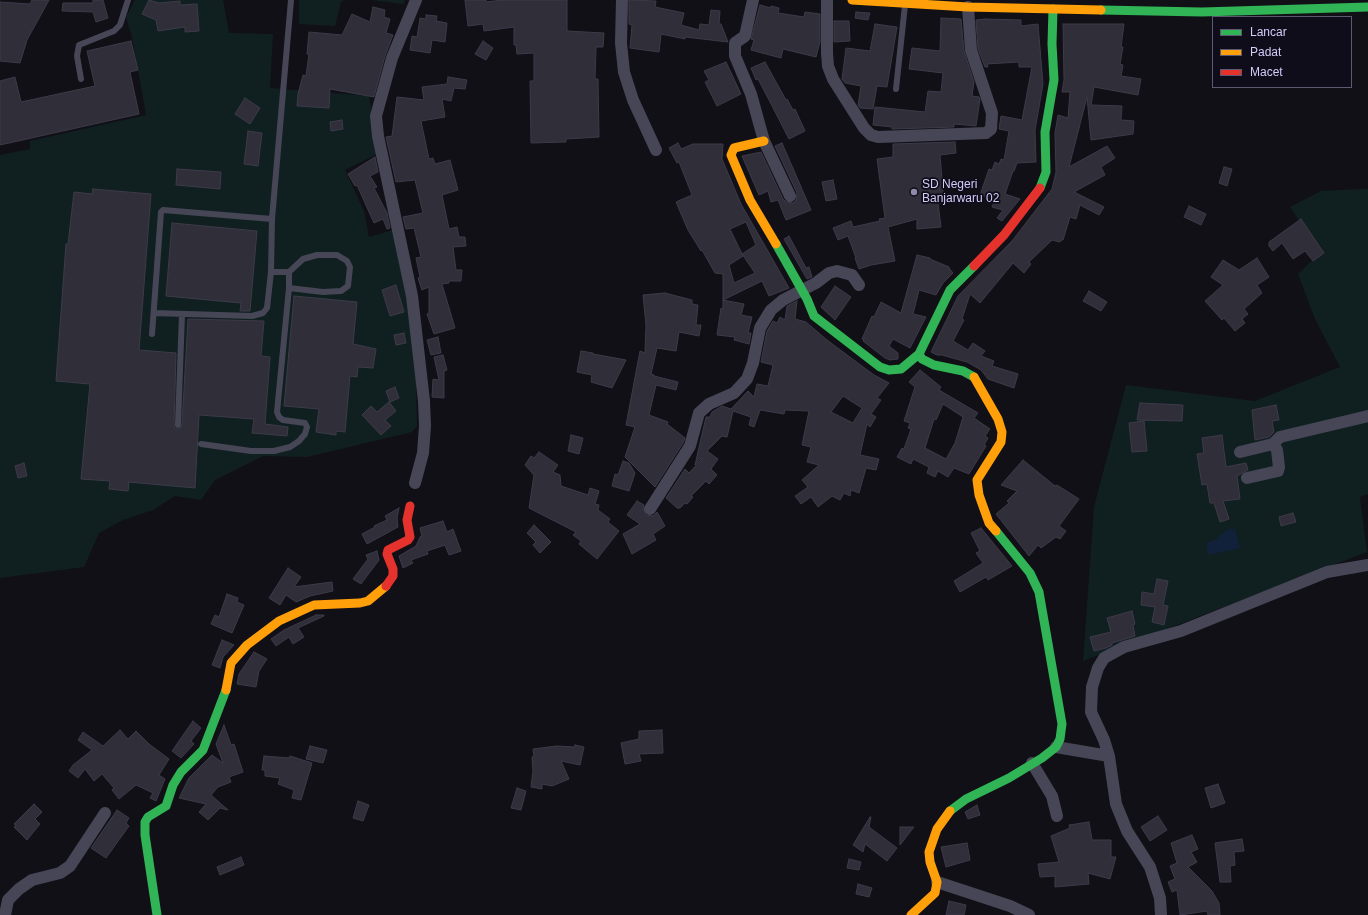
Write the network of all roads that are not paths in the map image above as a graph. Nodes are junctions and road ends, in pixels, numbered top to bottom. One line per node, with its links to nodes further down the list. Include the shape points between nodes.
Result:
1 (128, 0): 12 (lane, via 120,25 114,31 79,45 77,56)
2 (291, 0): 17 (lane)
3 (416, 0): 33 (street, via 392,58 376,116 412,296 424,401 425,438)
4 (622, 0): 15 (street, via 621,43 624,72 633,100)
5 (754, 0): 14 (street, via 745,36 735,43 735,56)
6 (828, 0): 9 (street, via 828,66 833,79 864,128 871,135 878,137 990,132 993,126 992,114 973,57)
7 (852, 0): 8 (main road)
8 (905, 4): 9 (main road); 13 (lane)
9 (968, 7): 11 (main road)
10 (1368, 7): 11 (main road, via 1202,12)
11 (1053, 9): 26 (main road, via 1054,80 1045,132 1046,172 1043,182 1004,235 950,290)
12 (81, 79)
13 (896, 89)
14 (764, 141): 16 (street); 22 (main road, via 734,148 731,155 750,200)
15 (656, 150)
16 (790, 196)
17 (272, 219): 18 (lane); 23 (lane, via 163,210)
18 (271, 272): 19 (lane); 24 (lane, via 267,308 258,316)
19 (289, 272): 21 (lane); 21 (lane, via 303,259 317,255 337,255 348,261 350,267 348,286 340,291)
20 (859, 285): 22 (street, via 852,275 837,271)
21 (289, 288): 29 (lane, via 277,412 283,420 305,423 303,437 290,447 274,451 251,451)
22 (800, 290): 26 (main road, via 819,321 880,367 889,370 901,369); 35 (street, via 783,300 766,315 760,328 751,371 741,387 729,396 709,404 699,413 690,446)
23 (154, 313): 24 (lane); 25 (lane)
24 (182, 314): 28 (lane)
25 (152, 334)
26 (918, 354): 37 (main road, via 934,365 972,376 1000,425 1001,442 978,476 977,486 989,523 1030,573 1042,599 1062,724)
27 (1368, 416): 30 (street, via 1284,435)
28 (178, 425)
29 (201, 444)
30 (1273, 444): 31 (street); 32 (street, via 1277,450 1278,471)
31 (1240, 452)
32 (1247, 478)
33 (415, 483)
34 (410, 506): 44 (main road, via 410,537 388,550 393,576 382,590 368,601 314,605 297,612 279,621 247,645 231,663 224,698 203,750 181,772 166,806 148,817 145,822)
35 (650, 509)
36 (1368, 565): 38 (street, via 1327,572 1181,631 1124,647 1104,658 1095,675 1091,712)
37 (1056, 747): 38 (street); 39 (main road)
38 (1109, 756): 47 (street, via 1116,804 1127,831 1150,867 1160,898)
39 (1032, 763): 41 (street, via 1052,796); 42 (main road, via 1010,778 966,799 948,813 937,829 929,852)
40 (105, 813): 43 (street, via 70,866 60,874 32,880 19,889 8,900)
41 (1057, 816)
42 (937, 882): 45 (main road, via 935,893); 46 (street, via 1010,906)
43 (5, 915)
44 (157, 915)
45 (911, 915)
46 (1029, 915)
47 (1161, 915)

